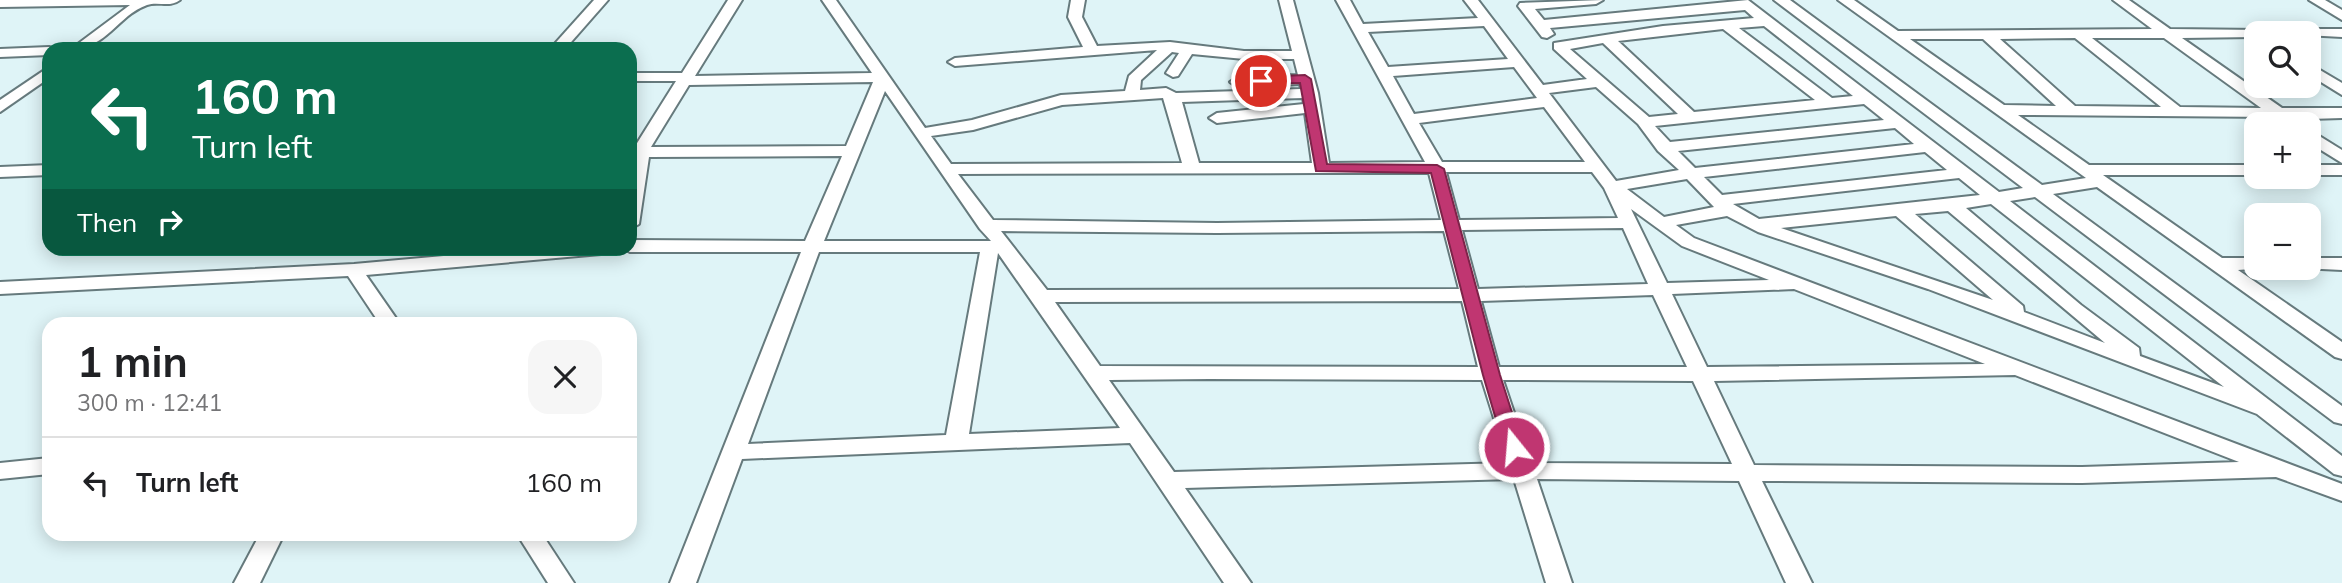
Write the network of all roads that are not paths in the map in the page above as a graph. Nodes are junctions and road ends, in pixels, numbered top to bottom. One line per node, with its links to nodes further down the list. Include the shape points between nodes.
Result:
1 (144, 0): 2 (street); 16 (street); 34 (street)
2 (173, 0)
3 (601, 0): 35 (street)
4 (734, 0): 51 (street)
5 (829, 0): 50 (street)
6 (1078, 0): 39 (street, via 1075,17)
7 (1286, 0): 42 (street)
8 (1343, 0): 24 (street)
9 (1471, 0): 21 (street)
10 (1596, 0): 23 (street, via 1525,6)
11 (1633, 0): 18 (street)
12 (1781, 0): 99 (street)
13 (1845, 0): 32 (street)
14 (2120, 0): 31 (street)
15 (2316, 0): 19 (street)
16 (0, 3)
17 (1744, 3): 18 (street); 20 (street)
18 (1648, 16): 23 (street); 25 (street)
19 (2342, 16)
20 (1768, 21): 22 (street); 59 (street)
21 (1486, 22): 24 (street); 44 (street)
22 (1725, 24): 25 (street); 60 (street)
23 (1539, 25): 37 (street)
24 (1359, 28): 45 (street)
25 (1663, 30): 33 (street)
26 (2244, 33): 31 (street)
27 (2321, 33): 28 (street)
28 (2342, 33)
29 (1986, 34): 30 (street); 32 (street); 63 (street)
30 (2078, 34): 31 (street); 65 (street)
31 (2168, 34): 66 (street)
32 (1894, 35): 62 (street)
33 (1607, 39): 37 (street); 70 (street)
34 (87, 42)
35 (563, 42)
36 (1170, 46): 38 (street); 39 (street); 55 (street, via 1135,79)
37 (1559, 46): 53 (street)
38 (1189, 48): 42 (street, via 1244,55); 46 (street)
39 (1092, 50): 43 (street)
40 (42, 51): 41 (street)
41 (0, 53)
42 (1299, 54): 56 (street)
43 (955, 62)
44 (1515, 63): 45 (street); 57 (street)
45 (1386, 72): 72 (street)
46 (1173, 73)
47 (42, 76): 61 (street)
48 (2321, 76): 54 (street)
49 (637, 77): 51 (street)
50 (883, 77): 51 (street); 75 (street); 81 (street)
51 (685, 79): 80 (street)
52 (1238, 82): 56 (street)
53 (1597, 82): 57 (street); 73 (street)
54 (2342, 90)
55 (1132, 93): 58 (street, via 1166,93); 75 (street, via 1061,100 973,125)
56 (1309, 93): 58 (street); 71 (street); 86 (street)
57 (1542, 96): 72 (street); 84 (street)
58 (1173, 98): 85 (street)
59 (1867, 99): 60 (street); 74 (street)
60 (1830, 104): 64 (street)
61 (0, 107)
62 (2003, 110): 63 (street); 96 (street)
63 (2070, 110): 65 (street)
64 (1756, 111): 70 (street); 76 (street)
65 (2177, 112): 67 (street)
66 (2278, 112)
67 (2244, 113)
68 (2321, 113): 69 (street)
69 (2342, 113)
70 (1690, 117): 73 (street)
71 (1217, 118)
72 (1410, 119): 88 (street)
73 (1645, 122): 79 (street)
74 (1898, 123): 76 (street); 78 (street)
75 (921, 132): 87 (street)
76 (1783, 136): 79 (street); 83 (street)
77 (2321, 143): 82 (street)
78 (1927, 147): 83 (street); 95 (street)
79 (1664, 148): 94 (street)
80 (638, 150): 81 (street)
81 (852, 152): 111 (street)
82 (2342, 158)
83 (1811, 162): 94 (street); 98 (street)
84 (1596, 167): 88 (street); 97 (street)
85 (1192, 168): 86 (street); 87 (street)
86 (1321, 168): 88 (street)
87 (946, 169): 107 (street)
88 (1437, 169): 108 (street)
89 (42, 170): 93 (street)
90 (2244, 170): 96 (street)
91 (2321, 170): 92 (street)
92 (2342, 170)
93 (0, 172)
94 (1687, 172): 97 (street); 101 (street)
95 (1962, 173): 98 (street); 100 (street)
96 (2095, 176): 99 (street); 114 (street)
97 (1612, 187): 105 (street); 106 (street)
98 (1839, 188): 101 (street); 104 (street)
99 (2040, 192): 100 (street); 133 (street)
100 (1995, 199): 102 (street); 132 (street)
101 (1723, 205): 106 (street); 109 (street)
102 (1952, 205): 103 (street); 127 (street, via 2074,309)
103 (1900, 210): 104 (street); 125 (street)
104 (1865, 213): 109 (street)
105 (1628, 223): 108 (street); 120 (street)
106 (1659, 223): 119 (street, via 1688,242)
107 (986, 225): 108 (street); 112 (street)
108 (1452, 225): 122 (street)
109 (1756, 225): 125 (street)
110 (637, 246): 111 (street)
111 (812, 247): 112 (street); 136 (street)
112 (996, 247): 123 (street); 135 (street)
113 (511, 256): 118 (street)
114 (2218, 264): 115 (street); 126 (street)
115 (2244, 264)
116 (2321, 264): 117 (street)
117 (2342, 264)
118 (354, 270): 121 (street); 124 (street)
119 (1799, 285): 120 (street); 128 (street)
120 (1659, 287): 122 (street); 130 (street)
121 (0, 288)
122 (1472, 295): 123 (street); 131 (street)
123 (1041, 296): 129 (street)
124 (385, 317)
125 (2029, 321): 127 (street)
126 (2342, 352)
127 (2152, 368): 132 (street)
128 (2018, 369): 130 (street); 139 (street)
129 (1095, 373): 131 (street); 134 (street)
130 (1701, 373): 131 (street); 141 (street)
131 (1491, 375): 140 (street)
132 (2274, 414): 138 (street)
133 (2342, 416)
134 (1133, 435): 135 (street); 143 (street)
135 (956, 443): 136 (street)
136 (733, 452): 149 (street)
137 (42, 467): 142 (street)
138 (2342, 468)
139 (2274, 469): 141 (street, via 2082,475); 144 (street)
140 (1521, 471): 141 (street); 143 (street); 151 (street)
141 (1749, 472): 152 (street)
142 (4, 475)
143 (1169, 480): 150 (street)
144 (2342, 493)
145 (268, 541): 147 (street)
146 (534, 541): 148 (street)
147 (247, 583)
148 (561, 583)
149 (683, 583)
150 (1238, 583)
151 (1559, 583)
152 (1799, 583)

